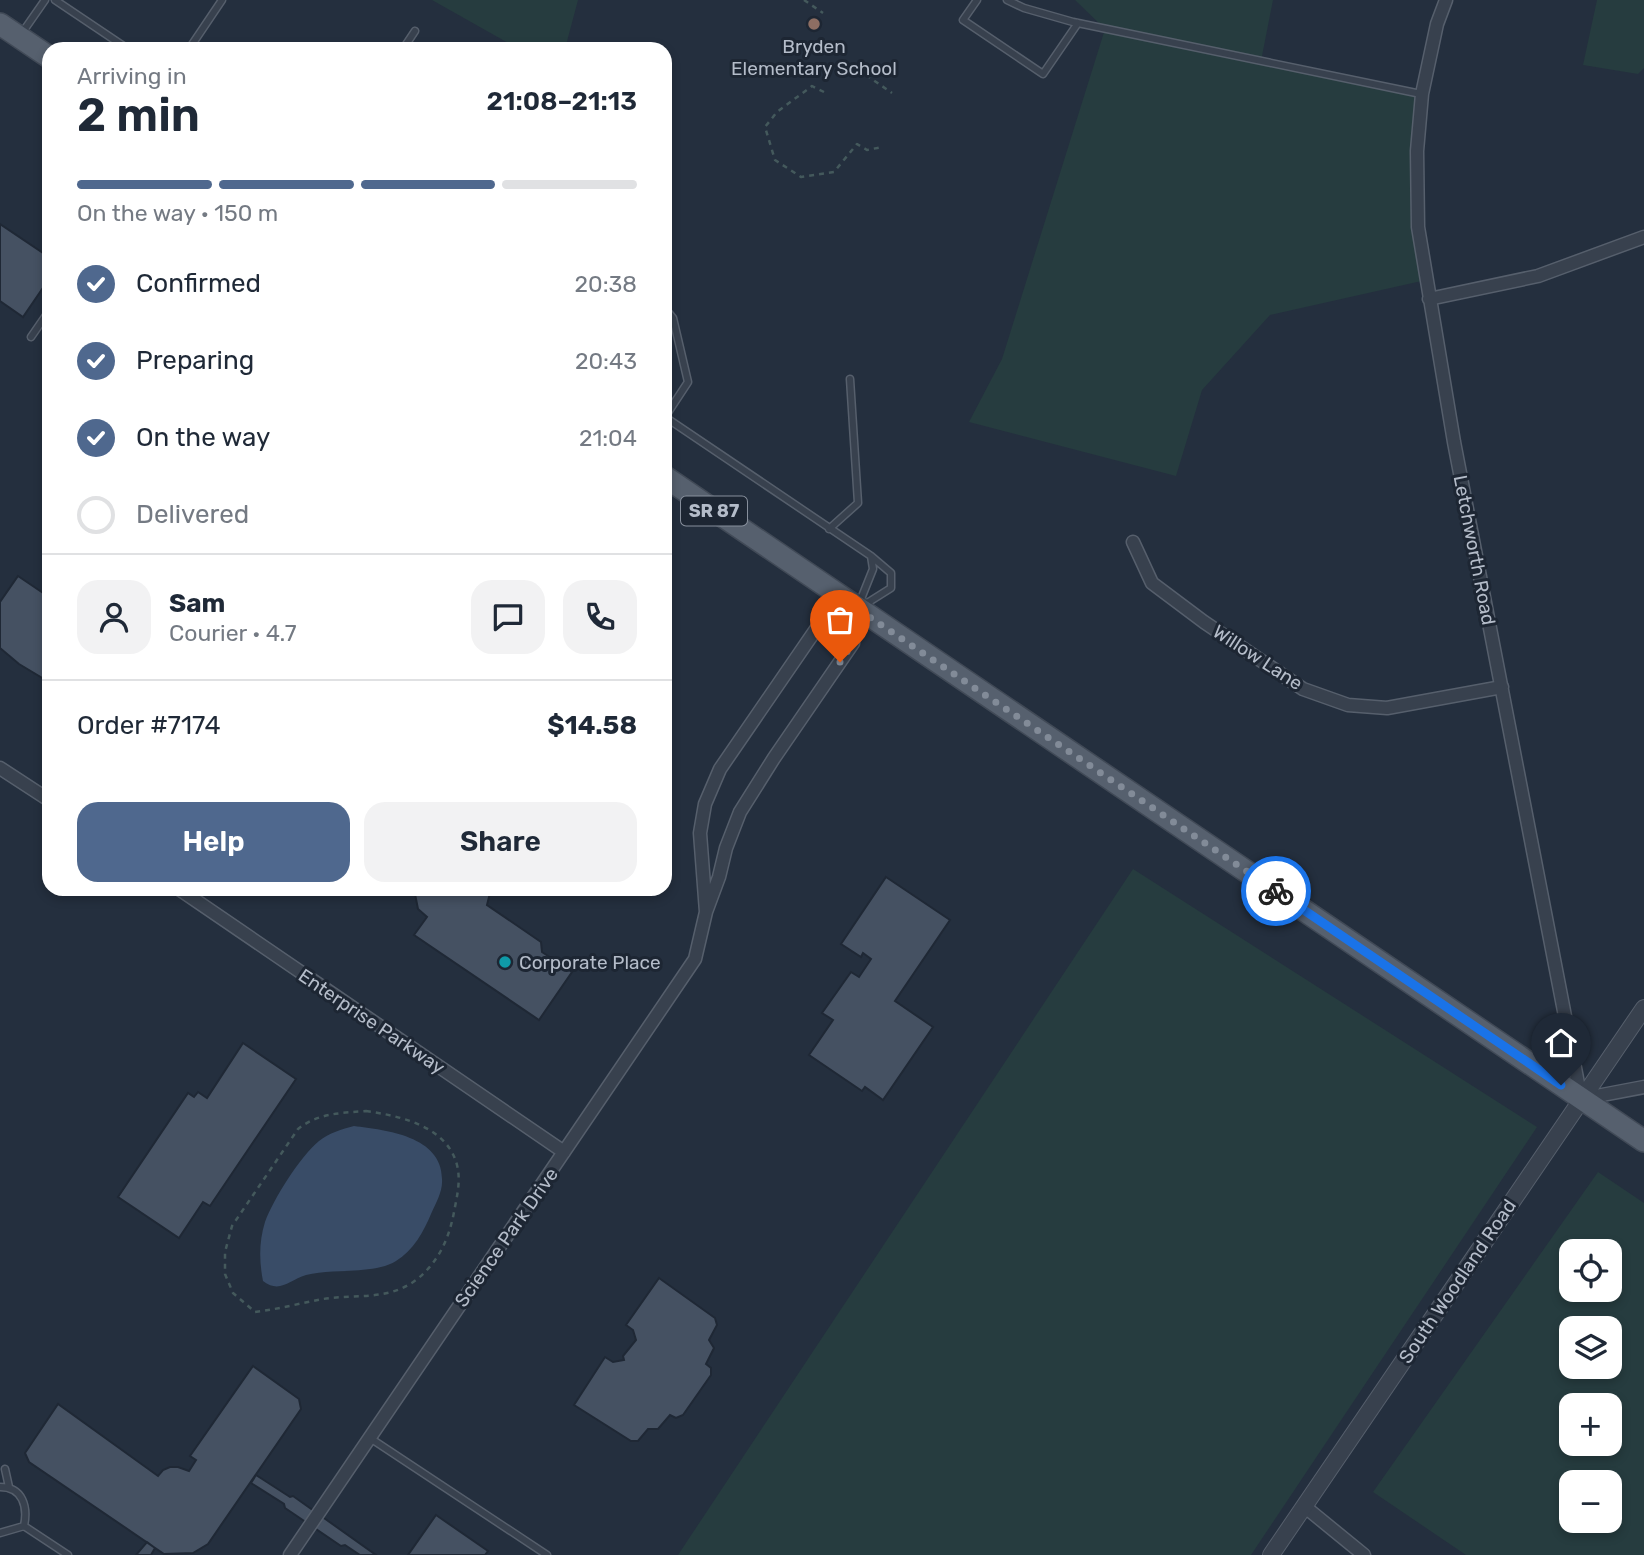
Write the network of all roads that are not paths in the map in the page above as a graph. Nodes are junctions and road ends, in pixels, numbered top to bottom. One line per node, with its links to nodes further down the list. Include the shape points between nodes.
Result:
1 (45, 0): 12 (lane)
2 (55, 0): 13 (lane)
3 (222, 0): 14 (lane)
4 (977, 0): 9 (lane, via 963,20 1043,74)
5 (1007, 0): 8 (lane)
6 (1024, 0): 8 (lane)
7 (1446, 0): 17 (street, Letchworth Road)
8 (1024, 8): 9 (lane)
9 (1078, 23): 17 (lane)
10 (0, 24): 12 (main road)
11 (415, 31): 15 (lane)
12 (19, 37): 16 (main road)
13 (118, 42)
14 (194, 42)
15 (408, 42)
16 (42, 52)
17 (1422, 94): 19 (street, Letchworth Road, via 1416,151 1418,227)
18 (1644, 237): 19 (street, via 1538,276)
19 (1429, 299): 31 (street, Letchworth Road)
20 (672, 317): 24 (lane, via 688,382)
21 (42, 321): 22 (lane)
22 (31, 337)
23 (850, 379): 27 (lane, via 858,503)
24 (672, 406)
25 (672, 422): 27 (lane)
26 (672, 482): 30 (main road, SR 87)
27 (829, 529): 29 (lane)
28 (1133, 542): 31 (street, Willow Lane, via 1152,583 1303,689 1348,705 1387,708)
29 (872, 556): 30 (lane, via 873,569); 30 (lane, via 891,573 891,588)
30 (856, 608): 35 (street, Science Park Drive, via 853,643 740,812); 35 (street, Science Park Drive, via 821,622 720,769 705,804 700,833); 38 (main road, SR 87)
31 (1502, 687): 38 (street, Letchworth Road)
32 (0, 768): 33 (street)
33 (42, 795)
34 (189, 896): 40 (street, Enterprise Parkway)
35 (706, 912): 40 (street, Science Park Drive, via 695,959)
36 (1644, 1008): 38 (street, South Woodland Road)
37 (1644, 1087): 38 (street)
38 (1581, 1099): 39 (main road, SR 87); 45 (street, South Woodland Road)
39 (1644, 1141)
40 (565, 1152): 41 (street, Science Park Drive)
41 (370, 1438): 49 (street, Science Park Drive); 50 (lane)
42 (5, 1469): 44 (lane)
43 (0, 1487): 44 (lane)
44 (9, 1487): 46 (lane, via 23,1499 27,1512)
45 (1304, 1506): 51 (street, South Woodland Road); 52 (street)
46 (24, 1526): 47 (lane); 48 (lane)
47 (0, 1533)
48 (68, 1555)
49 (290, 1555)
50 (547, 1555)
51 (1271, 1555)
52 (1364, 1555)

